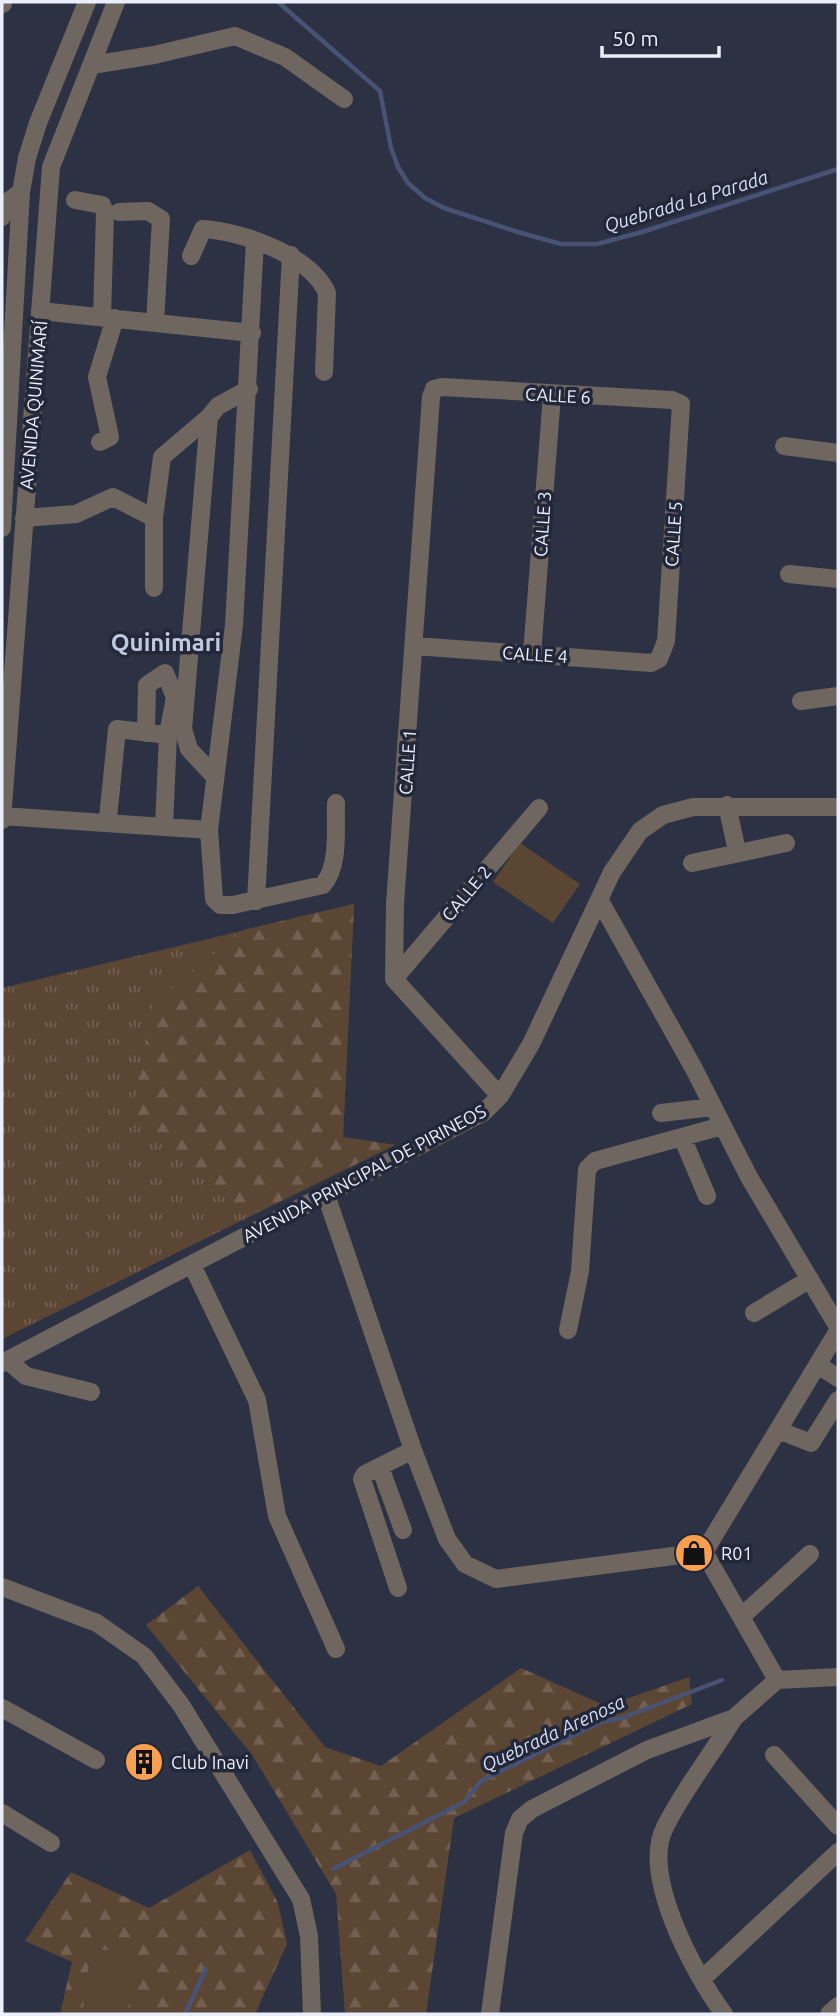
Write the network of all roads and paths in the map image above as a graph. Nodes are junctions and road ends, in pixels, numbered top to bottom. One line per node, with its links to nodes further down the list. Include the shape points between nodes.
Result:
1 (87, 2): 5 (street, via 27,158)
2 (116, 2): 3 (street, AVENIDA QUINIMARÍ)
3 (92, 65): 4 (street, via 235,36 285,57); 12 (street, AVENIDA QUINIMARÍ, via 51,167)
4 (344, 99)
5 (21, 192): 8 (street, via 7,202); 17 (street)
6 (75, 200): 13 (street, via 102,205 105,213)
7 (119, 212): 14 (street, via 148,211 161,219)
8 (2, 217)
9 (255, 241): 10 (street); 11 (street, via 204,229); 15 (street)
10 (291, 255): 16 (street, via 327,293); 53 (street)
11 (191, 256)
12 (40, 311): 13 (street); 27 (street, AVENIDA QUINIMARÍ)
13 (108, 317): 14 (street); 23 (street, via 97,377 110,436)
14 (155, 322): 15 (street)
15 (252, 332): 18 (street)
16 (324, 372)
17 (6, 384): 26 (street)
18 (249, 388): 22 (street, via 218,406); 41 (street, via 234,625)
19 (434, 389): 20 (street, CALLE 6); 34 (street, CALLE 1)
20 (552, 395): 21 (street, CALLE 6); 35 (street, CALLE 3)
21 (681, 404): 36 (street, CALLE 5, via 666,641)
22 (209, 417): 29 (street, via 162,457); 41 (street, via 183,729 189,749)
23 (100, 442)
24 (784, 446): 25 (street)
25 (838, 453)
26 (3, 488): 27 (street); 30 (street)
27 (26, 488): 28 (street, AVENIDA QUINIMARÍ)
28 (24, 518): 29 (street, via 76,514 113,497); 46 (street, AVENIDA QUINIMARÍ)
29 (154, 518): 33 (street)
30 (2, 528)
31 (789, 574): 32 (street)
32 (838, 579)
33 (153, 588)
34 (414, 646): 35 (street, CALLE 4); 55 (street, CALLE 1)
35 (532, 654): 36 (street, CALLE 4)
36 (656, 661)
37 (838, 696): 38 (street)
38 (801, 701)
39 (146, 733): 40 (street); 40 (street, via 147,685 165,673 175,697); 47 (street, via 117,729)
40 (168, 735): 48 (street)
41 (215, 778): 49 (street)
42 (336, 803): 53 (street, via 331,876 323,885)
43 (727, 806): 45 (street, AVENIDA PRINCIPAL DE PIRINEOS); 51 (street); 54 (street, AVENIDA PRINCIPAL DE PIRINEOS, via 678,809 640,831 612,872)
44 (539, 807): 55 (street, CALLE 2)
45 (838, 807)
46 (2, 817): 48 (street)
47 (108, 818)
48 (164, 827): 49 (street)
49 (209, 830): 53 (street, via 214,899 220,905)
50 (786, 843): 51 (street)
51 (737, 851): 52 (street)
52 (692, 863)
53 (256, 901)
54 (600, 901): 56 (street, AVENIDA PRINCIPAL DE PIRINEOS, via 531,1045); 57 (street)
55 (394, 979): 56 (street)
56 (500, 1096): 61 (street, AVENIDA PRINCIPAL DE PIRINEOS, via 484,1112)
57 (713, 1107): 58 (street); 59 (street)
58 (661, 1113)
59 (722, 1126): 60 (street); 64 (street)
60 (682, 1137): 62 (street); 67 (street, via 595,1161 587,1169 580,1270)
61 (326, 1195): 63 (street, AVENIDA PRINCIPAL DE PIRINEOS); 74 (street)
62 (707, 1196)
63 (192, 1265): 68 (street, AVENIDA PRINCIPAL DE PIRINEOS); 82 (street, via 257,1400 277,1516)
64 (810, 1279): 65 (street); 66 (street)
65 (754, 1313)
66 (838, 1329): 69 (street)
67 (568, 1331)
68 (4, 1362): 71 (street, via 26,1376)
69 (818, 1365): 70 (street); 73 (street)
70 (838, 1378)
71 (91, 1392)
72 (838, 1400): 73 (street, via 811,1443)
73 (778, 1430): 77 (street)
74 (413, 1450): 75 (street); 77 (street, via 447,1539 465,1564 496,1579)
75 (380, 1466): 76 (street); 80 (street, via 362,1479)
76 (402, 1530)
77 (704, 1552): 81 (street)
78 (810, 1555): 81 (street)
79 (2, 1587): 95 (street, via 97,1623 144,1656 181,1704 302,1899 309,1936)
80 (398, 1588)
81 (741, 1618): 84 (street)
82 (336, 1649)
83 (838, 1677): 84 (street)
84 (777, 1680): 86 (street)
85 (2, 1708): 88 (street)
86 (734, 1718): 93 (street, via 663,1829 658,1863 665,1900); 96 (street, via 647,1750 520,1819 513,1833)
87 (774, 1755): 90 (street)
88 (96, 1760)
89 (2, 1813): 91 (street)
90 (838, 1826)
91 (51, 1843)
92 (838, 1852): 93 (street)
93 (702, 1979): 97 (street)
94 (838, 2006): 98 (street)
95 (312, 2014)
96 (490, 2014)
97 (724, 2014)
98 (830, 2014)

